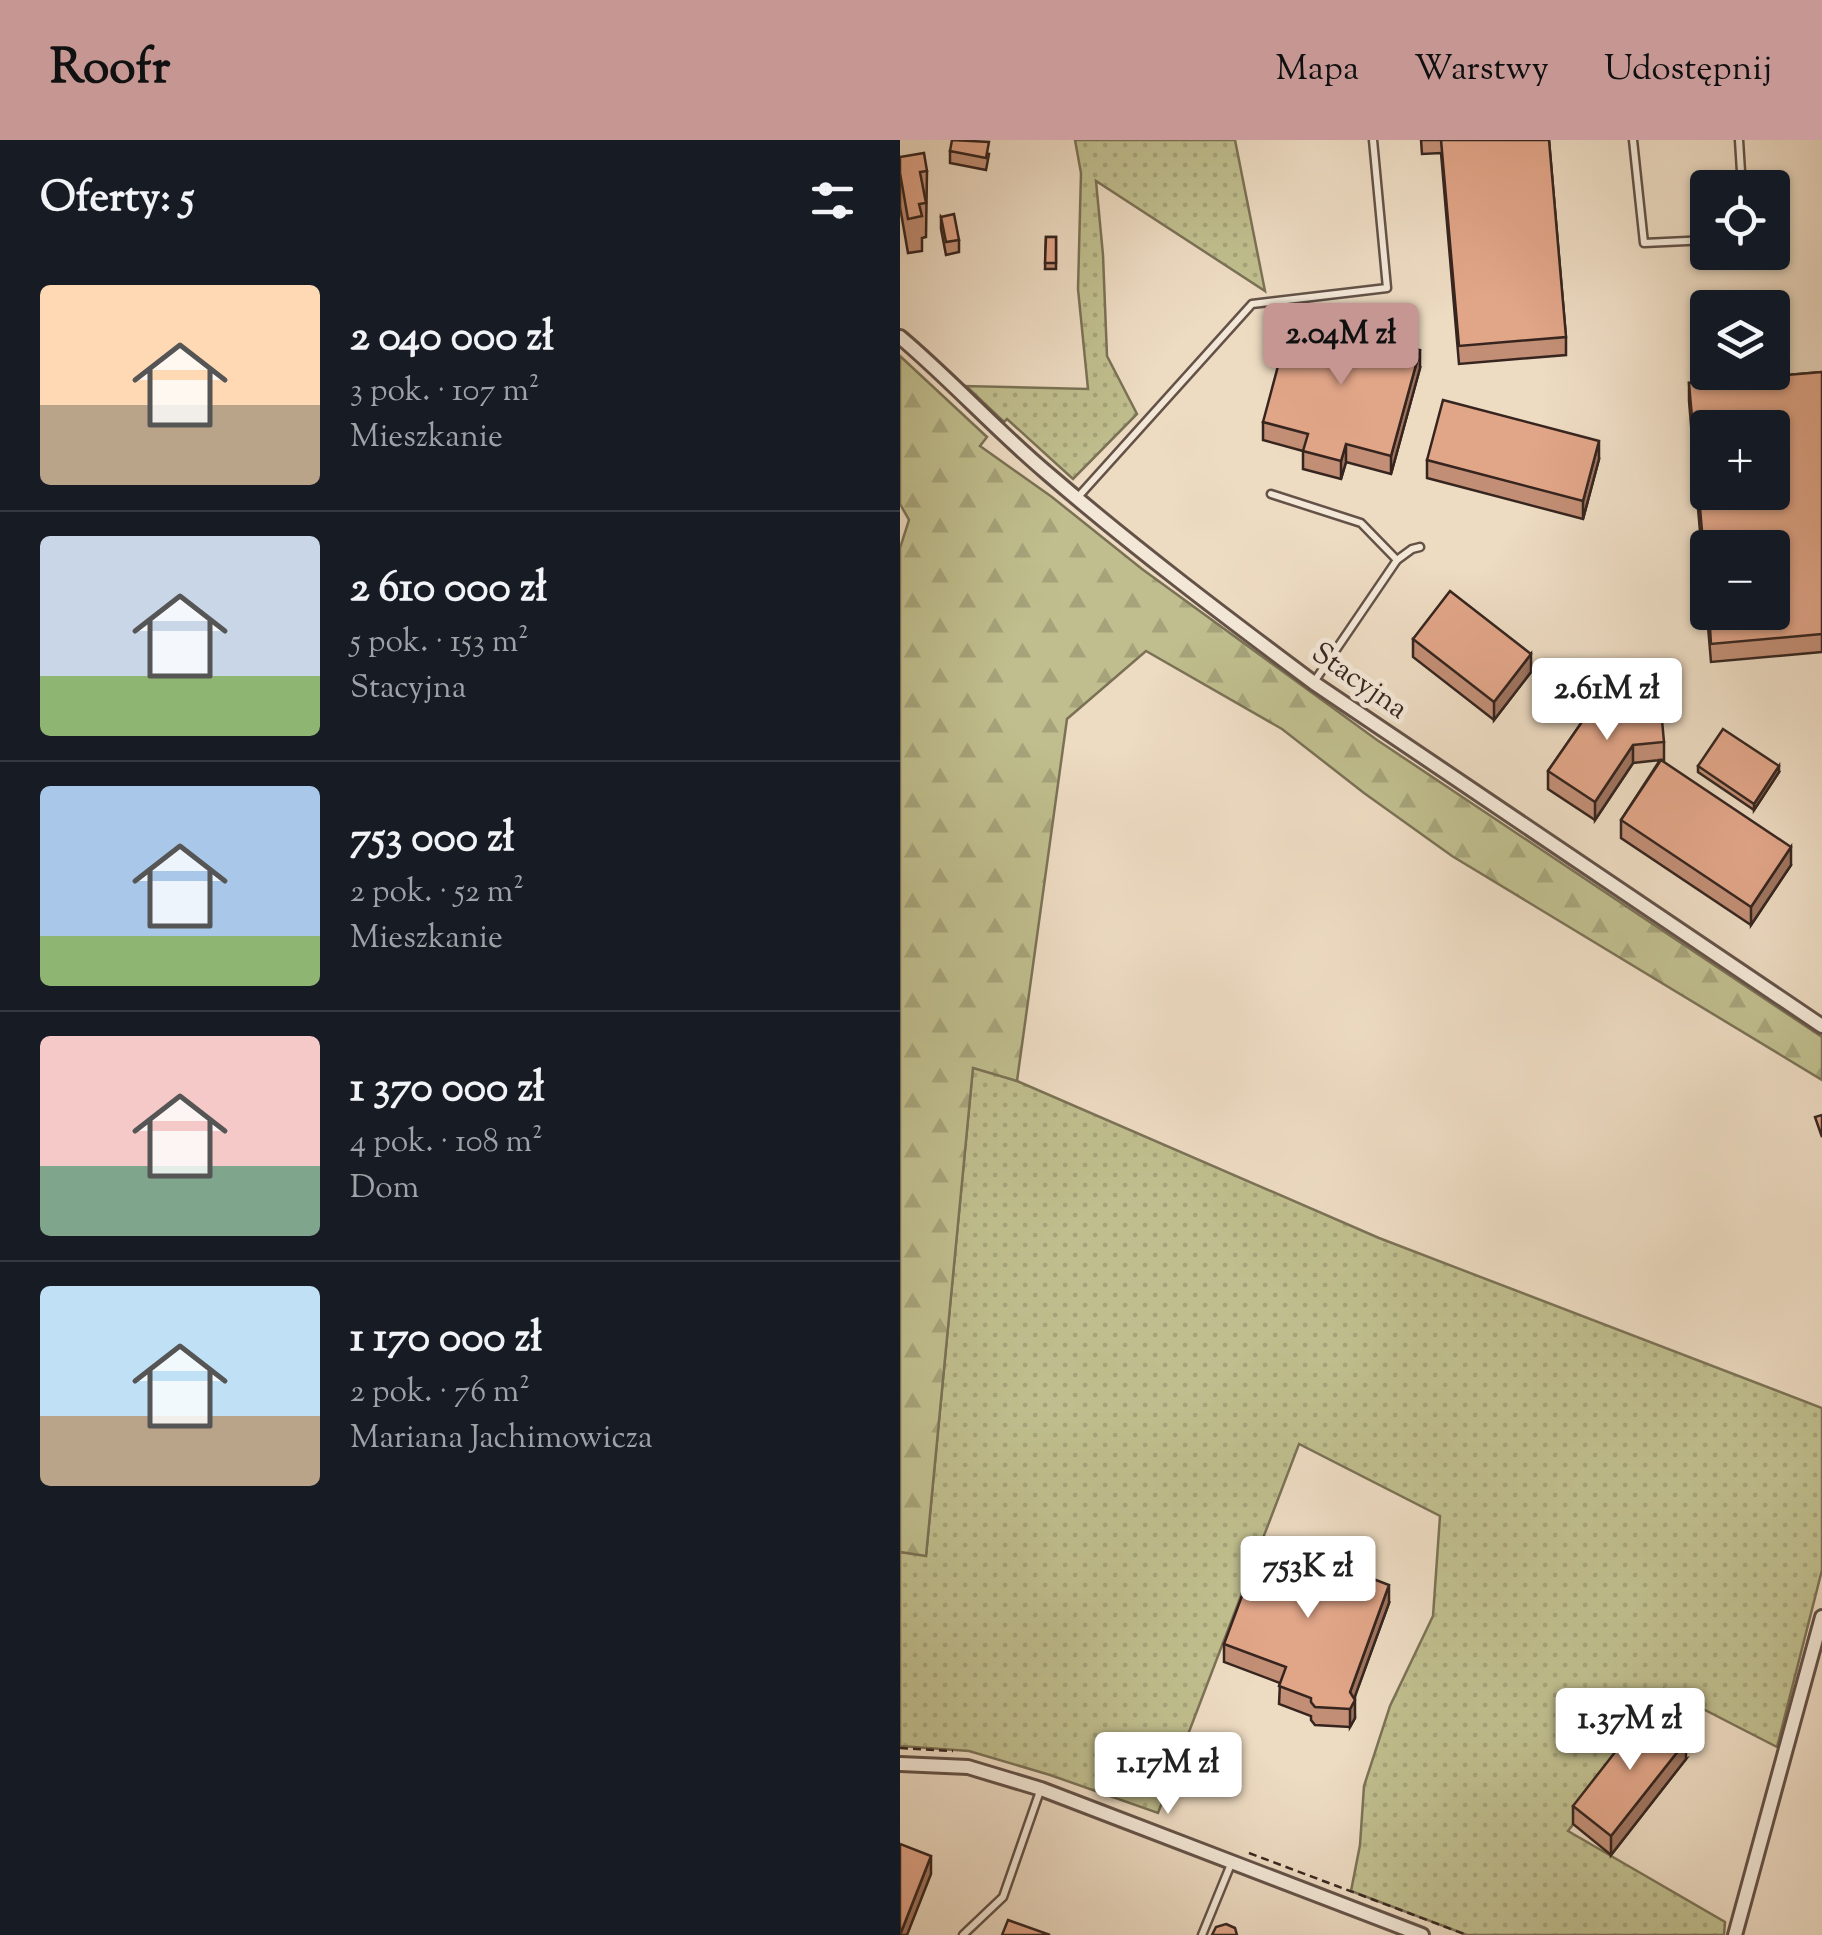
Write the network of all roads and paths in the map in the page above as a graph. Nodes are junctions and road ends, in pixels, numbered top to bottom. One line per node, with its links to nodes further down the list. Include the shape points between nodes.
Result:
1 (1373, 140): 8 (lane, via 1387,288 1252,304)
2 (1633, 140): 5 (lane, via 1644,243)
3 (1739, 140): 4 (lane)
4 (1741, 170)
5 (1690, 241)
6 (900, 337): 8 (street, Stacyjna)
7 (1271, 494): 10 (lane, via 1361,523)
8 (1077, 498): 11 (street, Stacyjna)
9 (1420, 547): 10 (lane)
10 (1397, 560): 11 (lane)
11 (1314, 682): 12 (street, Stacyjna)
12 (1822, 1026)
13 (1822, 1617): 17 (street)
14 (900, 1764): 15 (street, via 968,1768)
15 (1041, 1790): 16 (street); 18 (lane, via 1003,1897)
16 (1231, 1864): 19 (lane); 20 (street)
17 (1738, 1934)
18 (963, 1935)
19 (1202, 1935)
20 (1422, 1935)

